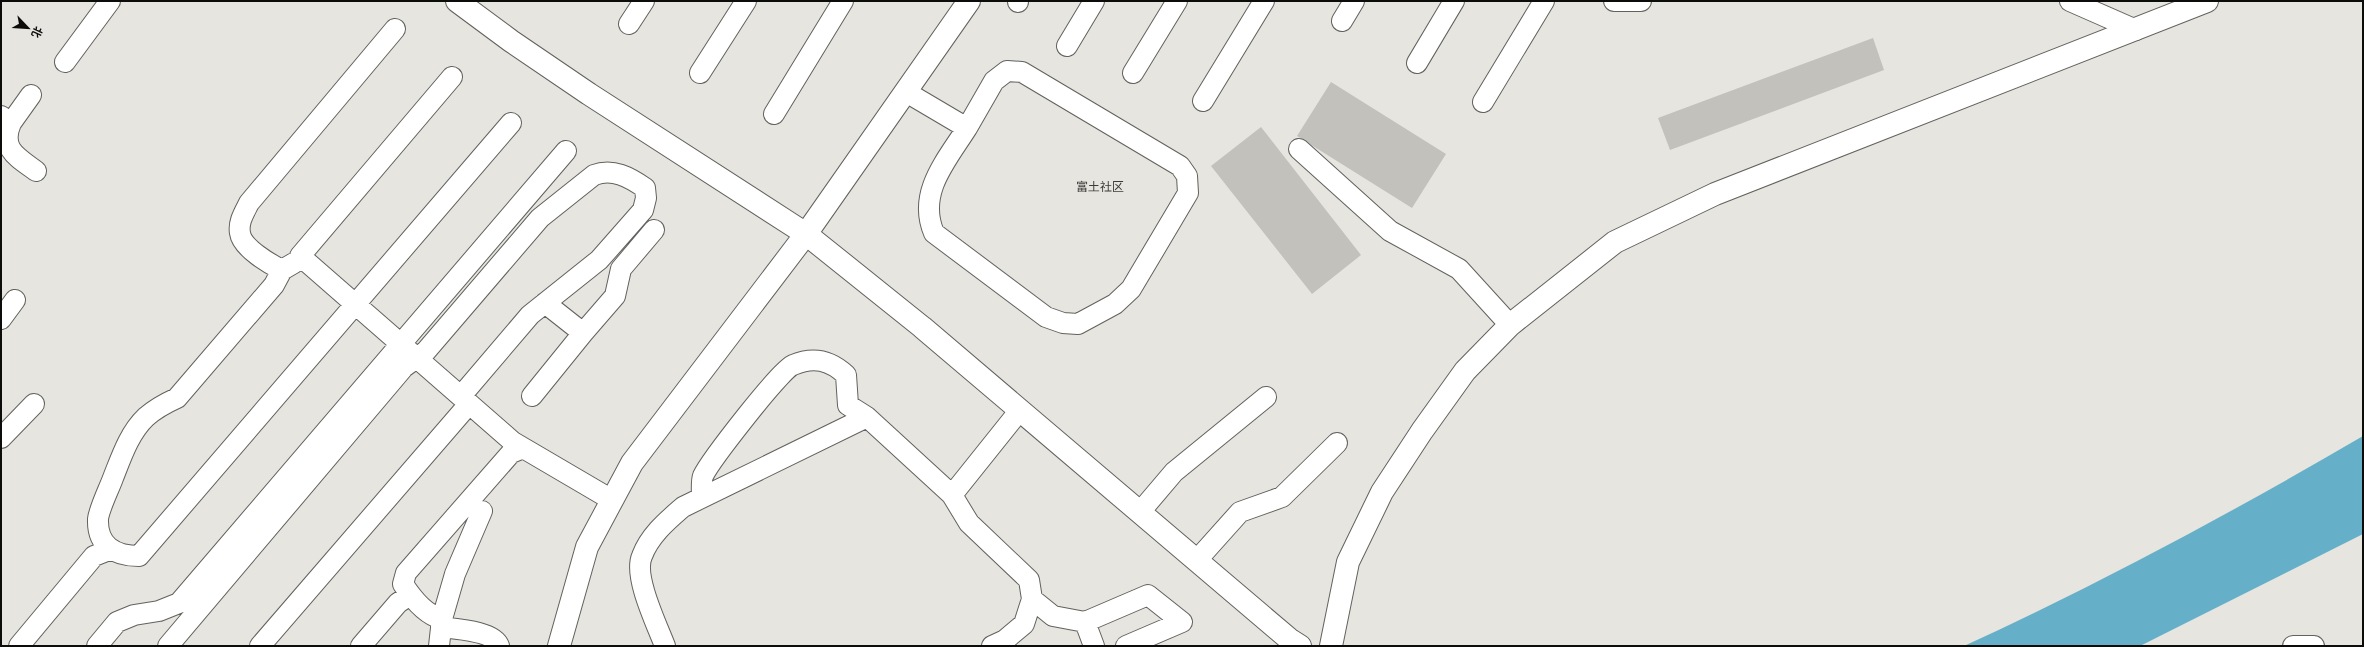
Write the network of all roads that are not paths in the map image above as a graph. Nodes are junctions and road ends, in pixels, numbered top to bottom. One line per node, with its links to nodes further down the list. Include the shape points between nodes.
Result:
1 (110, 1): 22 (street)
2 (457, 1): 39 (main road, via 589,94)
3 (644, 1): 18 (street)
4 (746, 1): 24 (street)
5 (843, 1): 31 (street)
6 (969, 1): 27 (main road)
7 (1094, 1): 21 (street)
8 (1178, 1): 25 (street)
9 (1264, 1): 29 (street)
10 (1354, 1): 17 (street)
11 (1454, 1): 23 (street)
12 (1544, 1): 30 (street)
13 (1614, 1): 14 (street)
14 (1641, 1)
15 (2070, 1): 20 (street)
16 (2207, 1): 20 (main road)
17 (1342, 21)
18 (629, 24)
19 (394, 29): 41 (street, via 249,203 240,218 240,234 248,247 269,264)
20 (2136, 30): 46 (main road, via 1715,194 1615,242)
21 (1067, 46)
22 (65, 62)
23 (1417, 63)
24 (700, 73)
25 (1133, 73)
26 (452, 77): 40 (street)
27 (906, 92): 34 (street); 39 (main road)
28 (30, 95): 32 (street)
29 (1203, 101)
30 (1483, 102)
31 (774, 114)
32 (6, 120): 37 (street, via 7,144 14,155)
33 (511, 123): 44 (street)
34 (966, 128): 34 (street, via 994,81 1007,72 1022,72 1180,166 1187,176 1188,193 1131,289 1115,304 1078,324 1063,323 1046,317 934,233 928,220 928,199 936,177)
35 (1299, 149): 46 (street, via 1390,231 1459,269)
36 (566, 151): 48 (street)
37 (36, 170)
38 (654, 230): 47 (street, via 621,269 615,296)
39 (806, 234): 54 (main road); 61 (main road, via 632,463)
40 (300, 256): 41 (street, via 292,265); 44 (street)
41 (282, 270): 64 (street, via 274,285 177,398 145,418 125,447 98,518 102,539)
42 (15, 300): 45 (street)
43 (545, 303): 47 (street); 49 (street, via 599,260 643,210 645,188 616,172 594,175 540,218 426,351); 52 (street, via 530,315)
44 (355, 304): 48 (street); 64 (street, via 139,556 123,556)
45 (1, 318)
46 (1510, 325): 82 (main road, via 1465,371 1382,492 1348,562)
47 (583, 334): 50 (street)
48 (401, 344): 49 (street); 71 (street, via 179,603 117,622)
49 (417, 358): 52 (street); 72 (street, via 404,367)
50 (532, 396)
51 (1266, 397): 63 (street, via 1174,472)
52 (465, 400): 58 (street); 73 (street)
53 (34, 404): 56 (street)
54 (1020, 410): 59 (street); 63 (main road)
55 (867, 417): 59 (street); 60 (street); 60 (street, via 848,405 846,374 834,364 817,360 792,365 770,385 703,477)
56 (1, 438)
57 (1337, 443): 65 (street, via 1282,497 1240,512)
58 (523, 448): 61 (street); 66 (street, via 512,452 406,573 404,584)
59 (952, 495): 67 (street, via 969,523 1029,580)
60 (702, 497): 77 (street, via 683,507 661,526 641,557 641,584)
61 (612, 500): 76 (main road, via 587,547)
62 (482, 512): 69 (street, via 455,574)
63 (1140, 512): 65 (main road)
64 (110, 550): 70 (street, via 94,556)
65 (1197, 560): 81 (main road)
66 (410, 595): 69 (street, via 435,617); 74 (street, via 398,603)
67 (1032, 599): 68 (street, via 1052,616); 78 (street, via 1024,624 1005,640)
68 (1085, 622): 79 (street); 80 (street, via 1148,595 1182,622)
69 (441, 631): 75 (street, via 490,636)
70 (19, 646)
71 (97, 646)
72 (168, 646)
73 (260, 646)
74 (361, 646)
75 (499, 646)
76 (559, 646)
77 (665, 646)
78 (992, 646)
79 (1094, 646)
80 (1126, 646)
81 (1300, 646)
82 (1331, 646)
83 (2293, 646): 84 (street)
84 (2314, 646)

